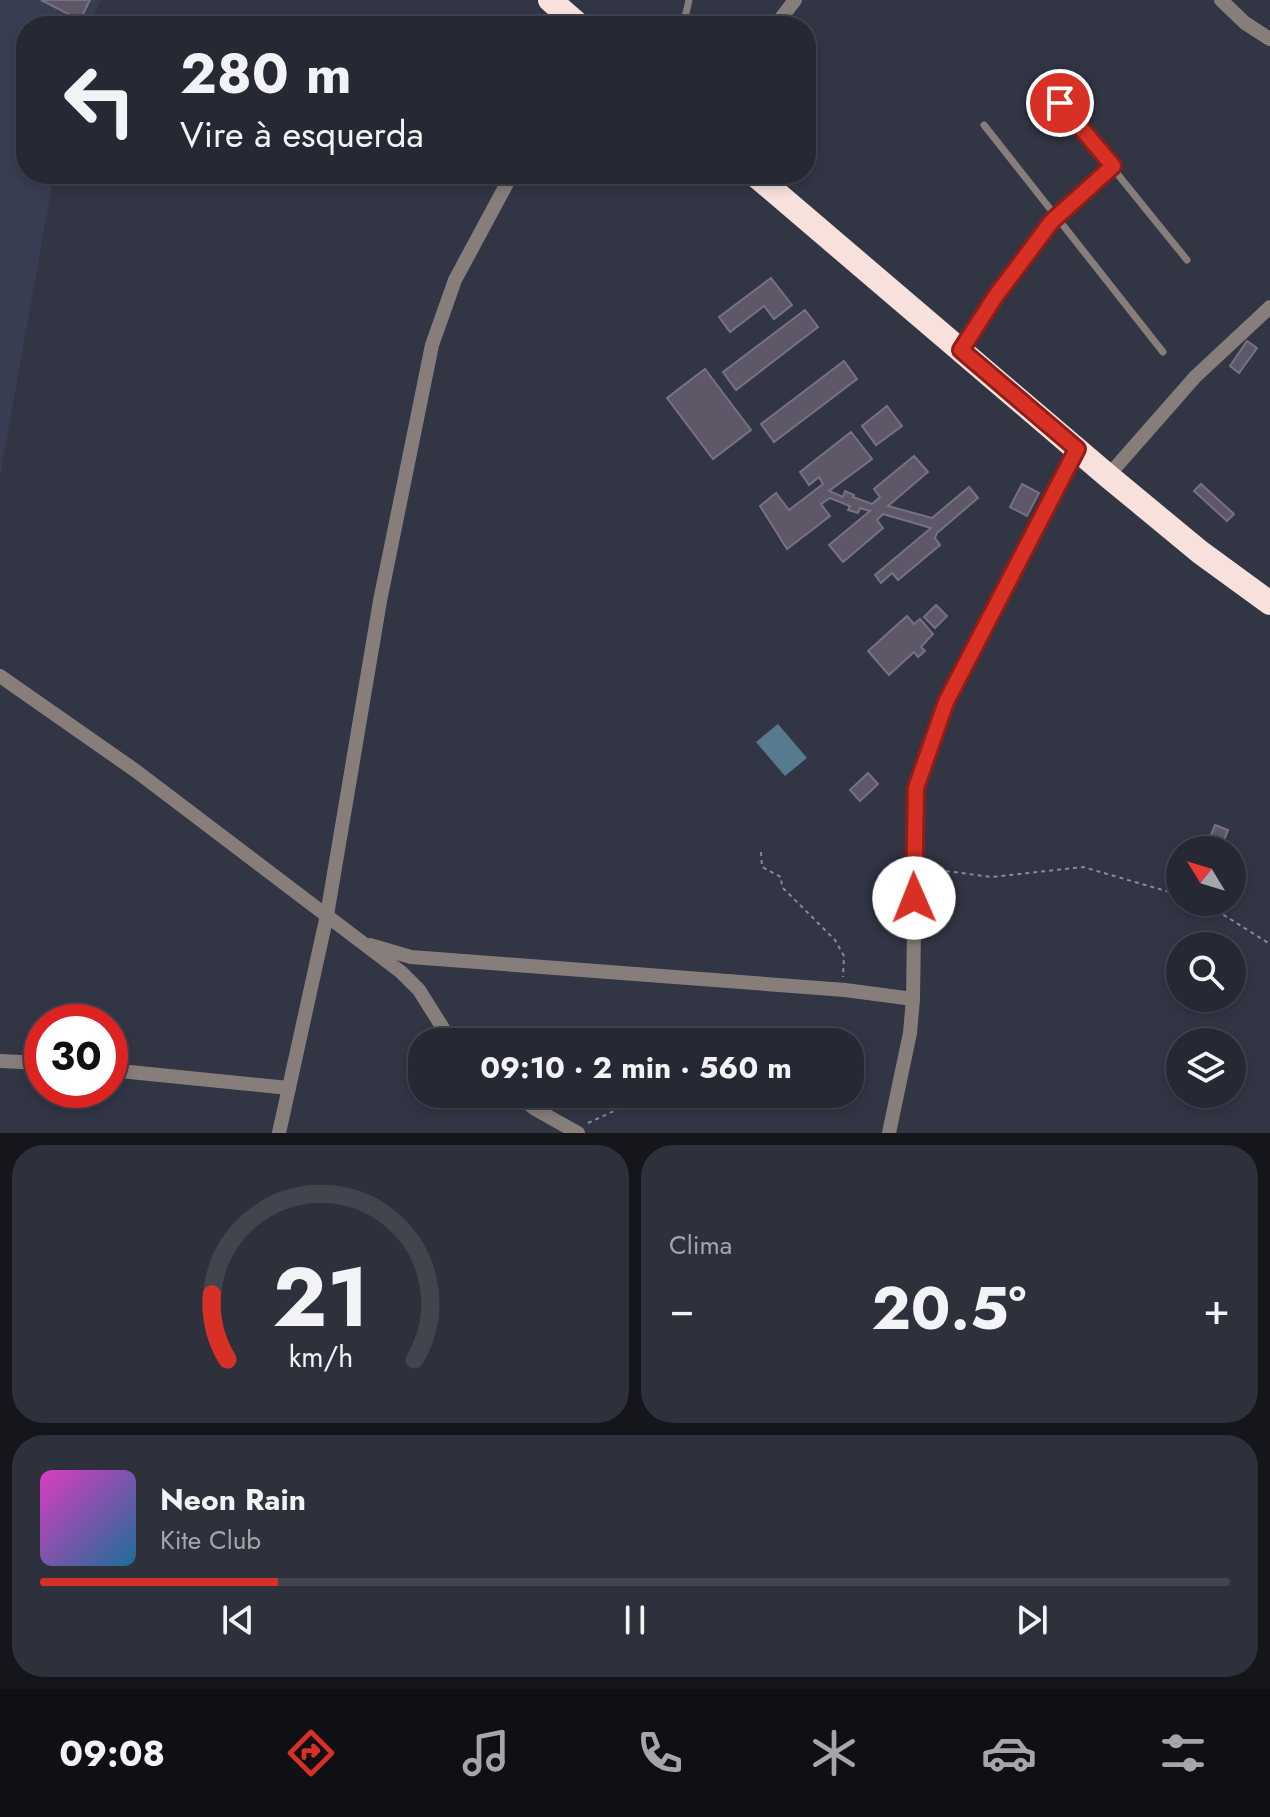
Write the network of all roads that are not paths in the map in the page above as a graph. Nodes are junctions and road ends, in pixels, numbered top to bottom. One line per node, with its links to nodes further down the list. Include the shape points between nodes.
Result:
1 (550, 0): 4 (highway)
2 (795, 0): 5 (street)
3 (1221, 0): 6 (street)
4 (568, 16)
5 (783, 16)
6 (1270, 39)
7 (1043, 82): 9 (lane)
8 (984, 125): 12 (lane)
9 (1113, 166): 12 (lane); 13 (lane)
10 (507, 184): 21 (street, via 455,280 432,345 380,601)
11 (766, 184): 15 (highway)
12 (1057, 216): 15 (lane); 16 (lane)
13 (1187, 260)
14 (1270, 307): 18 (street, via 1195,377)
15 (961, 350): 17 (highway)
16 (1163, 352)
17 (1077, 449): 18 (highway); 23 (street, via 946,702 916,788)
18 (1108, 476): 19 (highway)
19 (1270, 603)
20 (0, 676): 21 (street, via 124,761)
21 (327, 915): 22 (street); 28 (street)
22 (362, 942): 23 (street, via 411,957); 24 (street, via 419,990)
23 (913, 999): 32 (street)
24 (443, 1028)
25 (0, 1061): 26 (street)
26 (24, 1062)
27 (128, 1072): 28 (street)
28 (289, 1088): 31 (street)
29 (534, 1108): 30 (street)
30 (572, 1130)
31 (279, 1133)
32 (889, 1133)

